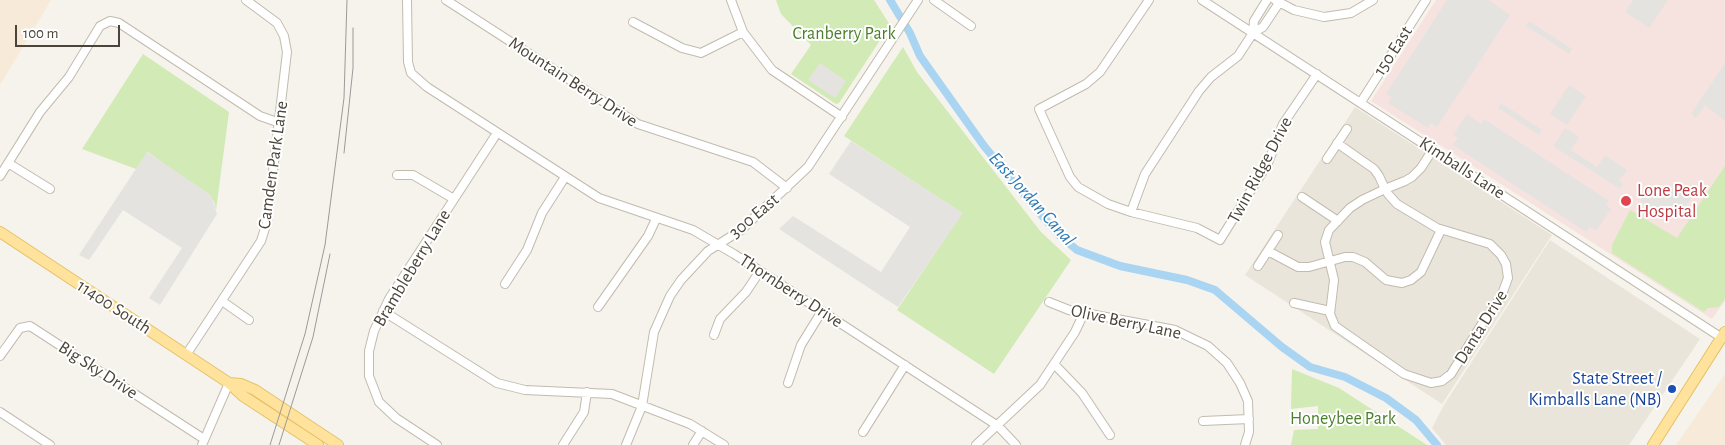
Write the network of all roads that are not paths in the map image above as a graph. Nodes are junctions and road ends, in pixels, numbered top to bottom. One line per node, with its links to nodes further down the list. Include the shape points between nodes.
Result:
1 (246, 0): 20 (street, Camden Park Lane, via 277,23 286,44)
2 (407, 0): 22 (street, Thornberry Drive, via 407,52 411,73)
3 (446, 0): 30 (street, Mountain Berry Drive, via 638,124 753,162)
4 (731, 0): 15 (street)
5 (918, 0): 19 (street, 300 East)
6 (934, 0): 14 (street)
7 (1149, 0): 35 (street, Twin Ridge Drive, via 1100,72 1086,84 1039,109 1070,177 1078,187 1108,204)
8 (1202, 0): 16 (street, Kimballs Lane)
9 (1267, 0): 16 (street, via 1254,21)
10 (1373, 0): 12 (street, via 1351,13 1324,17 1294,10)
11 (1426, 0): 18 (street, 150 East)
12 (1277, 1): 16 (street, via 1263,26)
13 (633, 22): 15 (street, via 682,48 701,53)
14 (971, 26)
15 (743, 32): 19 (street, via 772,70)
16 (1253, 33): 17 (street, Kimballs Lane); 35 (street, via 1238,56 1198,92 1145,174)
17 (1317, 74): 18 (street, Kimballs Lane); 35 (street, Twin Ridge Drive, via 1283,124 1265,169 1220,240 1198,228)
18 (1360, 102): 24 (street, Kimballs Lane)
19 (842, 118): 30 (street, 300 East, via 808,167)
20 (280, 123): 26 (street, via 260,116 119,23 110,21 100,26 69,77 40,112); 47 (street, Camden Park Lane, via 266,229 261,242)
21 (1347, 129): 23 (street)
22 (497, 132): 29 (street, Thornberry Drive); 34 (street, Brambleberry Lane)
23 (1337, 144): 25 (street); 32 (street, Danta Drive, via 1374,169)
24 (1433, 149): 32 (street, via 1415,174); 57 (street, Kimballs Lane)
25 (1327, 159)
26 (8, 163): 28 (street); 31 (street)
27 (397, 175): 34 (street, via 413,175)
28 (0, 176)
29 (565, 176): 36 (street, Thornberry Drive, via 605,202); 46 (street, via 542,213 527,250)
30 (787, 188): 41 (street, 300 East, via 741,230)
31 (50, 189)
32 (1386, 189): 37 (street, via 1358,202); 38 (street, Danta Drive, via 1397,204)
33 (1302, 198): 37 (street)
34 (454, 199): 51 (street, Brambleberry Lane)
35 (1131, 212)
36 (656, 218): 41 (street, Thornberry Drive, via 693,230); 50 (street, via 648,236)
37 (1338, 221): 43 (street, via 1326,238)
38 (1442, 230): 43 (street, via 1421,272 1402,283 1386,280 1354,257); 53 (street, Danta Drive, via 1490,244 1501,255 1508,273 1501,298 1485,318 1454,371 1442,381 1428,383 1404,374 1342,332 1332,322)
39 (0, 232): 58 (main road, 11400 South)
40 (1278, 235): 42 (street)
41 (718, 244): 45 (street, Thornberry Drive); 65 (street, 300 East, via 681,280 660,317 650,352)
42 (1268, 251): 43 (street, via 1298,267); 44 (street)
43 (1329, 262): 53 (street, via 1334,284)
44 (1258, 266)
45 (760, 271): 52 (street, Thornberry Drive); 56 (street, via 746,292 720,319)
46 (505, 284)
47 (222, 301): 55 (street); 58 (street, Camden Park Lane)
48 (1049, 302): 54 (street, Olive Berry Lane)
49 (1294, 303): 53 (street)
50 (598, 307)
51 (383, 311): 64 (street, via 497,383 525,390); 77 (street, Brambleberry Lane, via 369,351 369,376 375,396 390,414)
52 (822, 311): 60 (street, Thornberry Drive); 63 (street, via 801,345)
53 (1330, 311)
54 (1084, 313): 61 (street); 67 (street, Olive Berry Lane, via 1175,330 1208,346 1227,363 1240,383 1248,401)
55 (249, 320)
56 (714, 335)
57 (1723, 335): 85 (main road)
58 (186, 355): 62 (main road, 11400 South)
59 (0, 356): 73 (street, Big Sky Drive, via 20,328 30,326)
60 (905, 365): 69 (street, Thornberry Drive); 71 (street)
61 (1055, 365): 69 (street, via 1040,386); 72 (street, via 1082,394)
62 (229, 383): 73 (street); 75 (main road, 11400 South, via 243,396); 76 (main road, 11400 South, via 255,390)
63 (788, 383)
64 (587, 392): 65 (street, via 612,394); 78 (street, via 584,412)
65 (642, 406): 70 (street); 79 (street, 300 East)
66 (0, 412): 74 (street)
67 (1249, 419): 68 (street); 84 (street, Olive Berry Lane)
68 (1203, 421)
69 (998, 426): 82 (street); 83 (street, Thornberry Drive)
70 (702, 431): 80 (street); 81 (street)
71 (863, 432)
72 (1110, 434)
73 (203, 442)
74 (50, 445)
75 (318, 445)
76 (338, 445)
77 (437, 445)
78 (563, 445)
79 (626, 445)
80 (693, 445)
81 (724, 445)
82 (976, 445)
83 (1016, 445)
84 (1245, 445)
85 (1653, 445)

